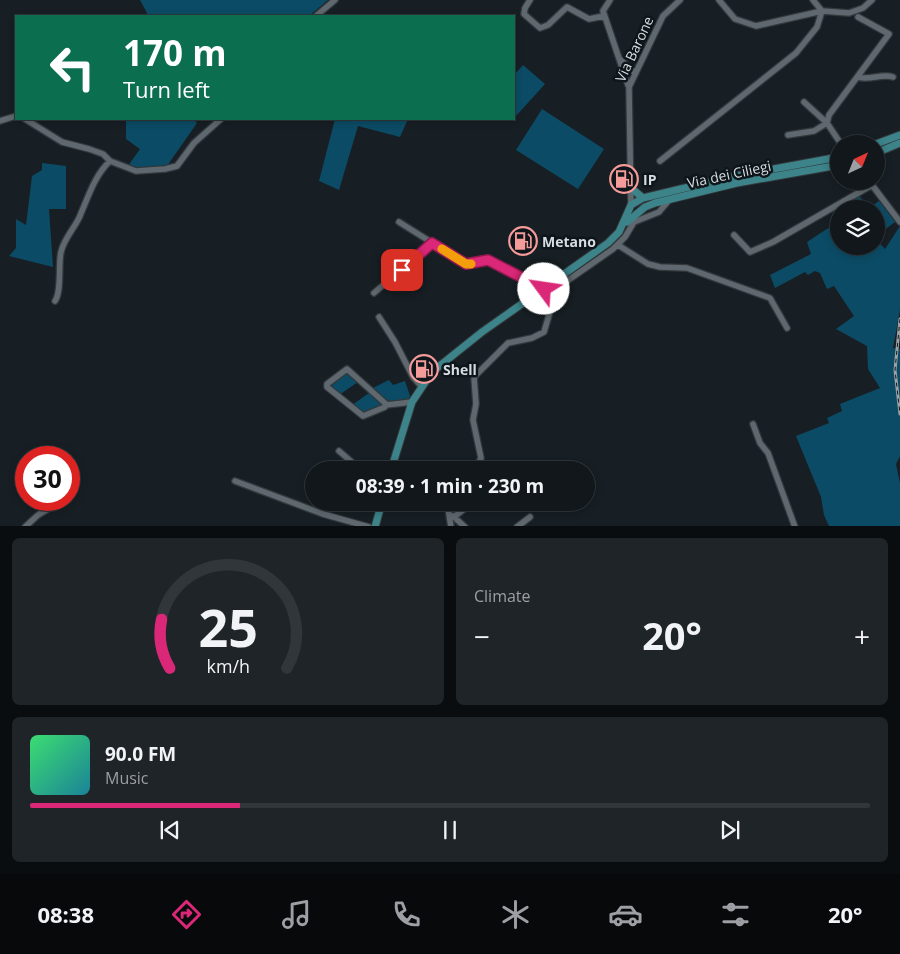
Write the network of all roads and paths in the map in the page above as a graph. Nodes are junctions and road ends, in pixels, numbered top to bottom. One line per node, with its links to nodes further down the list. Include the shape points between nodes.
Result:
1 (335, 0): 9 (street)
2 (530, 0): 10 (street, via 524,14 540,28 568,7 589,18)
3 (610, 0): 10 (street, via 603,9)
4 (680, 0): 12 (street, Via Barone, via 663,16)
5 (719, 0): 8 (street, via 735,18 756,26)
6 (813, 0): 8 (street)
7 (872, 0): 8 (street, via 849,14)
8 (822, 11): 32 (street, via 817,27 796,53)
9 (317, 15)
10 (604, 16): 13 (street, via 620,60)
11 (858, 17): 15 (street, via 889,34)
12 (639, 63): 13 (street); 14 (street, Via Barone)
13 (626, 66): 14 (street, via 631,73); 17 (street)
14 (634, 72): 17 (street, Via Barone)
15 (857, 77): 16 (street, via 865,80 888,75); 23 (street, via 829,115)
16 (893, 77)
17 (629, 87): 34 (street, Via Barone)
18 (804, 102): 23 (street)
19 (15, 116): 22 (street)
20 (27, 120): 31 (street, via 62,142 103,154)
21 (220, 120): 31 (street, via 173,168 136,171)
22 (0, 121)
23 (827, 123): 24 (street, via 808,133); 25 (street)
24 (788, 135)
25 (835, 135)
26 (900, 135): 27 (main road)
27 (885, 141)
28 (900, 143): 29 (main road)
29 (885, 149)
30 (830, 159): 37 (main road, Via dei Ciliegi, via 735,176)
31 (110, 161): 50 (street, via 96,178 63,244 59,292)
32 (660, 161)
33 (830, 167): 38 (main road, Via dei Ciliegi)
34 (632, 188): 37 (main road); 39 (street, Via Barone)
35 (859, 190): 45 (street, via 773,242 750,252)
36 (876, 190): 43 (street)
37 (642, 198): 39 (main road, Via dei Ciliegi)
38 (670, 199): 40 (main road, Via dei Ciliegi); 41 (street, via 664,208)
39 (632, 205): 40 (main road, via 638,208); 44 (main road)
40 (648, 205): 41 (street); 44 (main road, Via dei Ciliegi)
41 (652, 214): 47 (street, via 630,225 626,237)
42 (399, 222): 46 (street)
43 (900, 222)
44 (623, 226): 48 (main road, Via dei Ciliegi, via 608,243)
45 (734, 235)
46 (432, 243): 48 (street, via 466,264 488,260); 49 (street)
47 (618, 245): 52 (street, via 648,264 687,268 770,298); 60 (street, via 557,288 544,332 508,343 476,374 473,380 476,404 473,420)
48 (544, 289): 53 (main road, Via dei Ciliegi, via 449,357)
49 (374, 293)
50 (55, 301)
51 (379, 317): 53 (street)
52 (787, 328)
53 (421, 386): 54 (main road, Via dei Ciliegi)
54 (412, 402): 55 (street); 59 (main road, Via dei Ciliegi)
55 (386, 405): 55 (street, via 363,416 326,386 349,370)
56 (753, 424): 74 (street, via 760,443 768,453)
57 (339, 451): 58 (street)
58 (351, 461)
59 (394, 461)
60 (480, 461)
61 (235, 481): 69 (street, via 323,514)
62 (45, 511): 68 (street)
63 (379, 511): 70 (main road)
64 (462, 511): 66 (street)
65 (449, 512): 66 (street); 71 (street)
66 (454, 517): 72 (street)
67 (530, 517): 73 (street)
68 (25, 526)
69 (370, 526)
70 (375, 526)
71 (451, 526)
72 (465, 526)
73 (517, 526)
74 (795, 526)

